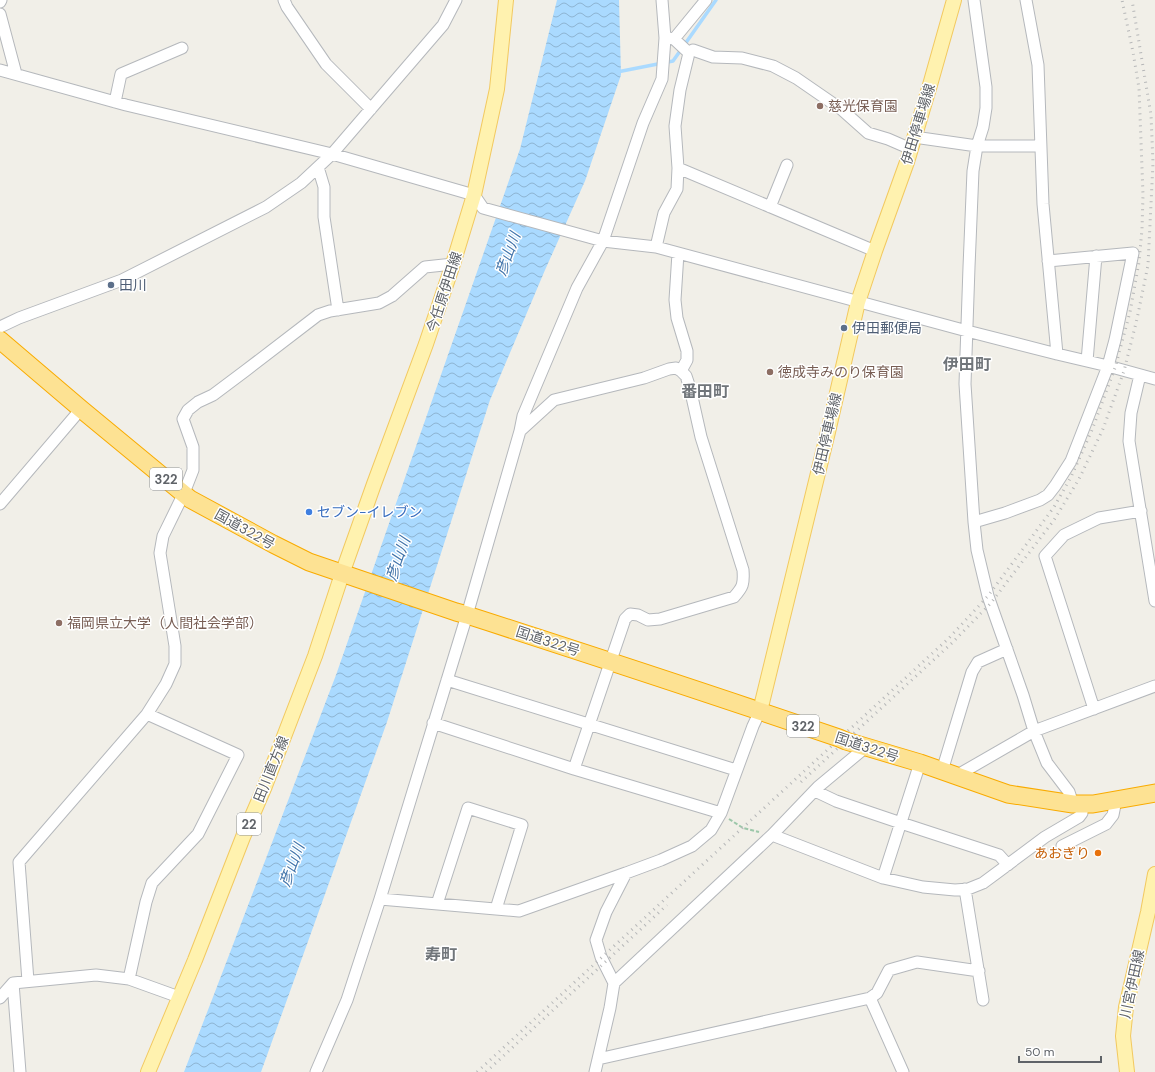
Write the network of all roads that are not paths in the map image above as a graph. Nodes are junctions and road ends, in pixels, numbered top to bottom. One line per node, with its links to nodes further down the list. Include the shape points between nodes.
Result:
1 (284, 0): 16 (street, via 326,64)
2 (456, 0): 16 (street, via 443,25)
3 (506, 0): 24 (main road, 今任原伊田線, via 497,89)
4 (662, 0): 10 (street)
5 (706, 0): 10 (street)
6 (954, 0): 17 (main road, 伊田停車場線)
7 (974, 0): 18 (street, via 986,87 986,108)
8 (1026, 0): 31 (street, via 1038,65)
9 (0, 14): 14 (street)
10 (672, 40): 12 (street); 26 (street, via 662,79)
11 (182, 48): 15 (street, via 121,74)
12 (689, 52): 17 (street, via 693,50 713,57 742,58 773,66 796,78 841,109 868,133); 23 (street, via 675,126)
13 (0, 70): 14 (street)
14 (16, 74): 15 (street)
15 (115, 102): 20 (street)
16 (371, 109): 20 (street)
17 (913, 143): 18 (street); 28 (main road, 伊田停車場線)
18 (977, 146): 19 (street); 36 (street, via 973,171)
19 (1035, 146)
20 (332, 154): 22 (street); 24 (street)
21 (787, 165): 25 (street)
22 (318, 167): 34 (street, via 324,187 324,216); 35 (street, via 301,183 266,207 122,280)
23 (678, 168): 25 (street); 27 (street, via 677,189 664,213)
24 (474, 195): 26 (street, via 483,208); 32 (main road, 今任原伊田線)
25 (770, 207): 28 (street)
26 (600, 240): 27 (street); 45 (street, via 523,416)
27 (656, 247): 29 (street)
28 (875, 251): 33 (main road, 伊田停車場線)
29 (678, 253): 33 (street); 41 (street, via 675,300 677,318 687,351 687,360)
30 (1096, 256): 31 (street); 39 (street); 40 (street, via 1133,253)
31 (1048, 261): 38 (street)
32 (453, 264): 34 (street, via 425,267 392,296 379,302); 50 (main road, 今任原伊田線, via 376,477)
33 (858, 302): 36 (street); 58 (main road, 伊田停車場線)
34 (338, 310): 46 (street, via 318,315 245,372 188,410 183,419 193,447 193,470)
35 (0, 327)
36 (966, 331): 38 (street); 49 (street, via 965,384)
37 (0, 340): 44 (highway, 国道322号 / 322)
38 (1057, 354): 39 (street)
39 (1087, 361): 40 (street)
40 (1108, 366): 42 (street); 49 (street, via 1071,461 1055,486 1040,500)
41 (681, 371): 45 (street, via 669,368 644,378 554,400); 54 (street, via 686,376 690,388 701,437 743,570 744,581 734,597 660,619 648,620 630,614 625,619)
42 (1140, 375): 43 (street); 48 (street, via 1131,413 1129,441)
43 (1155, 379)
44 (81, 409): 46 (highway, 国道322号 / 322); 47 (street)
45 (520, 431): 52 (street)
46 (184, 493): 50 (highway, 国道322号 / 322, via 190,499 309,562); 59 (street, via 163,536 160,553 175,646 175,664)
47 (0, 504)
48 (1141, 511): 51 (street); 57 (street, via 1099,518 1064,535 1044,556)
49 (974, 522): 53 (street, via 977,550 988,596)
50 (350, 576): 52 (highway, 国道322号 / 322); 89 (main road, 田川直方線 / 22, via 315,656 196,960)
51 (1155, 601)
52 (461, 614): 54 (highway, 国道322号 / 322); 55 (street)
53 (1007, 649): 62 (street); 67 (street, via 978,662 972,672)
54 (611, 662): 58 (highway, 国道322号 / 322); 61 (street)
55 (447, 680): 60 (street); 61 (street)
56 (1155, 686): 57 (street)
57 (1094, 709): 62 (street)
58 (760, 711): 63 (highway, 国道322号 / 322); 66 (street)
59 (147, 714): 85 (street, via 238,755 198,834 152,883); 86 (street, via 19,862)
60 (434, 723): 65 (street); 81 (street)
61 (589, 724): 65 (street); 66 (street)
62 (1034, 731): 67 (street); 71 (street, via 1047,763)
63 (866, 747): 64 (highway, 国道322号 / 322); 68 (street)
64 (920, 763): 67 (highway, 国道322号 / 322); 73 (street)
65 (574, 769): 72 (street)
66 (736, 770): 72 (street)
67 (949, 773): 71 (highway, 国道322号 / 322, via 1008,794)
68 (815, 791): 73 (street, via 836,801); 74 (street)
69 (1155, 793): 70 (highway, 国道322号 / 322)
70 (1116, 800): 71 (highway, 国道322号 / 322); 75 (street, via 1112,815 1106,824)
71 (1078, 804): 76 (street, via 1082,813 1079,817 1045,837)
72 (721, 813): 77 (street, via 711,830 692,846)
73 (901, 823): 76 (street, via 999,855); 79 (street)
74 (772, 835): 79 (street); 88 (street)
75 (1062, 846)
76 (1008, 865): 80 (street, via 983,883)
77 (626, 873): 83 (street, via 519,912); 88 (street, via 606,912 596,940)
78 (1155, 874): 99 (main road, 川宮伊田線, via 1126,1007 1123,1036)
79 (883, 878): 80 (street, via 923,887)
80 (965, 890): 84 (street)
81 (380, 899): 82 (street); 96 (street, via 347,1000)
82 (437, 904): 83 (street); 83 (street, via 468,808 522,825)
83 (496, 909)
84 (979, 971): 91 (street, via 917,962 889,970 877,993); 92 (street)
85 (129, 979): 86 (street, via 96,975); 89 (street)
86 (28, 981): 87 (street)
87 (13, 983): 90 (street); 94 (street)
88 (614, 983): 93 (street)
89 (179, 997): 95 (main road, 田川直方線 / 22)
90 (0, 998)
91 (870, 998): 93 (street); 98 (street)
92 (983, 1000)
93 (598, 1059): 97 (street)
94 (20, 1072)
95 (148, 1072)
96 (316, 1072)
97 (595, 1072)
98 (902, 1072)
99 (1127, 1072)

